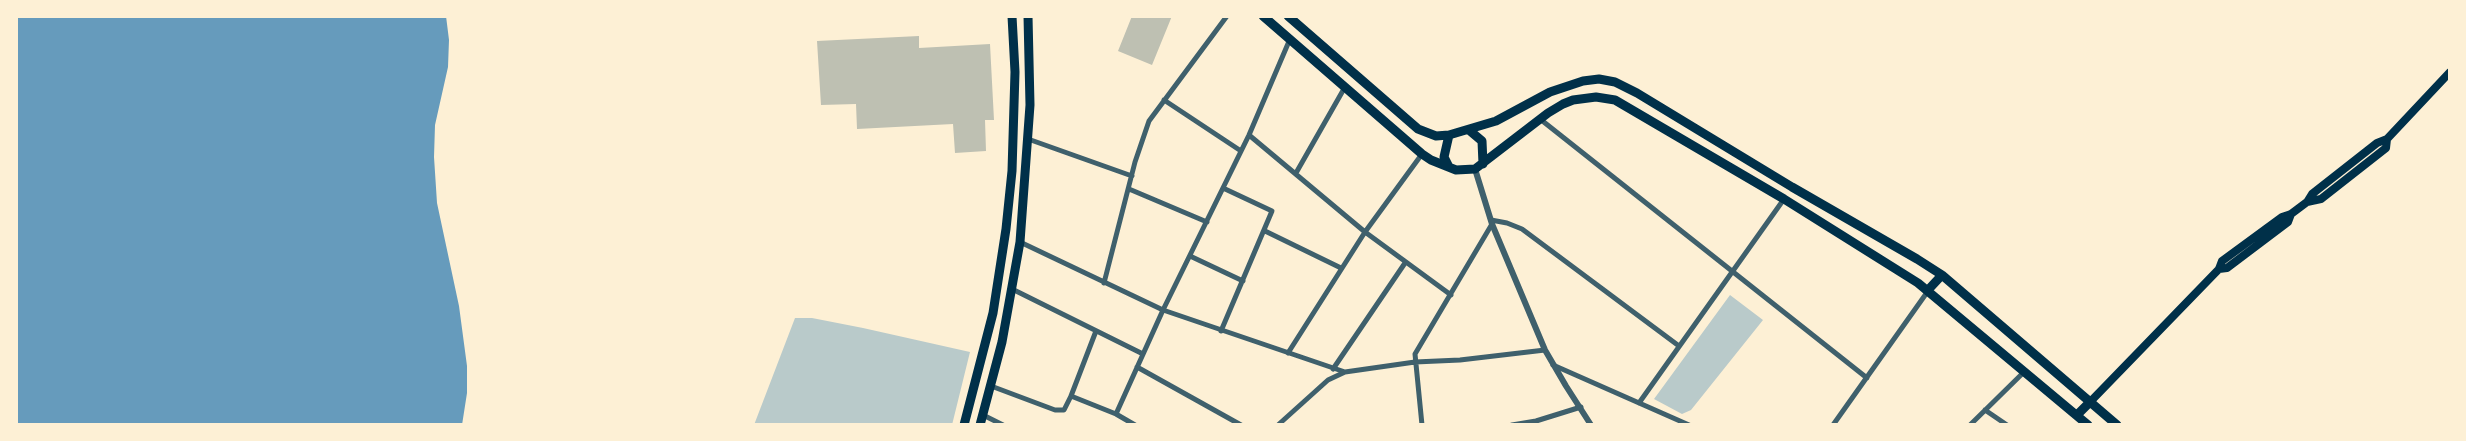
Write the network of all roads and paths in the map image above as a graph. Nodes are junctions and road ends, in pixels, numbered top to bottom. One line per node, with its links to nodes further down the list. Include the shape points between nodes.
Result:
1 (1012, 16): 66 (main road, via 1015,72 1012,171 1006,229 992,313)
2 (1028, 16): 16 (main road)
3 (1226, 16): 9 (street)
4 (1263, 16): 6 (main road)
5 (1290, 19): 6 (main road); 15 (main road, via 1418,129 1436,136)
6 (1286, 36): 8 (main road); 14 (street)
7 (2450, 72): 59 (main road, via 2387,139 2377,143 2291,214 2282,216 2222,261 2219,269)
8 (1345, 87): 18 (main road); 21 (street)
9 (1164, 100): 17 (street); 22 (street, via 1149,121)
10 (1540, 119): 13 (main road, via 1573,100 1596,97 1615,100); 19 (main road); 36 (street)
11 (1680, 119): 12 (main road, via 1615,82 1599,79 1560,87 1496,122); 13 (main road); 26 (main road)
12 (1469, 130): 15 (main road); 19 (main road, via 1482,142)
13 (1671, 132): 25 (main road)
14 (1249, 135): 17 (street); 21 (street)
15 (1449, 136): 20 (main road, via 1444,156)
16 (1028, 139): 22 (street); 32 (main road)
17 (1241, 151): 23 (street)
18 (1422, 154): 20 (main road); 31 (street)
19 (1479, 166): 20 (main road, via 1464,170); 29 (street)
20 (1448, 167)
21 (1296, 173): 31 (street)
22 (1132, 176): 24 (street)
23 (1223, 188): 28 (street); 30 (street, via 1272,211)
24 (1129, 189): 28 (street); 39 (street)
25 (1784, 199): 27 (main road); 36 (street)
26 (1820, 203): 27 (main road); 37 (main road)
27 (1812, 218): 41 (main road)
28 (1207, 222): 33 (street)
29 (1492, 222): 42 (street); 46 (street, via 1522,229); 47 (street)
30 (1265, 231): 35 (street); 38 (street)
31 (1365, 232): 34 (street); 35 (street)
32 (1020, 242): 39 (street); 40 (main road)
33 (1190, 256): 38 (street); 43 (street)
34 (1405, 263): 42 (street); 53 (street)
35 (1341, 268): 48 (street)
36 (1734, 272): 46 (street); 56 (street)
37 (1942, 275): 41 (main road); 59 (main road)
38 (1243, 281): 45 (street)
39 (1104, 283): 43 (street)
40 (1012, 289): 44 (street); 57 (main road)
41 (1928, 290): 54 (main road); 56 (street)
42 (1451, 295): 50 (street, via 1415,354)
43 (1163, 310): 45 (street); 49 (street)
44 (1096, 331): 49 (street); 58 (street)
45 (1221, 331): 48 (street)
46 (1679, 346): 60 (street)
47 (1545, 350): 50 (street); 51 (street)
48 (1288, 353): 53 (street)
49 (1143, 354): 52 (street)
50 (1416, 362): 55 (street); 72 (street)
51 (1553, 365): 60 (street); 61 (street)
52 (1138, 368): 63 (street); 70 (street)
53 (1333, 370): 55 (street)
54 (2025, 371): 62 (street); 65 (main road)
55 (1345, 372): 71 (street, via 1328,380)
56 (1867, 378): 76 (street)
57 (991, 386): 58 (street, via 1055,410 1064,410); 64 (main road)
58 (1071, 396): 63 (street)
59 (2091, 401): 65 (main road); 80 (main road)
60 (1639, 403): 75 (street)
61 (1581, 407): 73 (street); 74 (street)
62 (1985, 410): 77 (street); 78 (street)
63 (1116, 414): 69 (street)
64 (983, 415): 67 (main road); 68 (street)
65 (2077, 415): 79 (main road)
66 (964, 425)
67 (980, 425)
68 (1003, 425)
69 (1135, 425)
70 (1241, 425)
71 (1278, 425)
72 (1422, 425)
73 (1512, 425)
74 (1591, 425)
75 (1689, 425)
76 (1832, 425)
77 (1970, 425)
78 (2007, 425)
79 (2088, 425)
80 (2117, 425)

